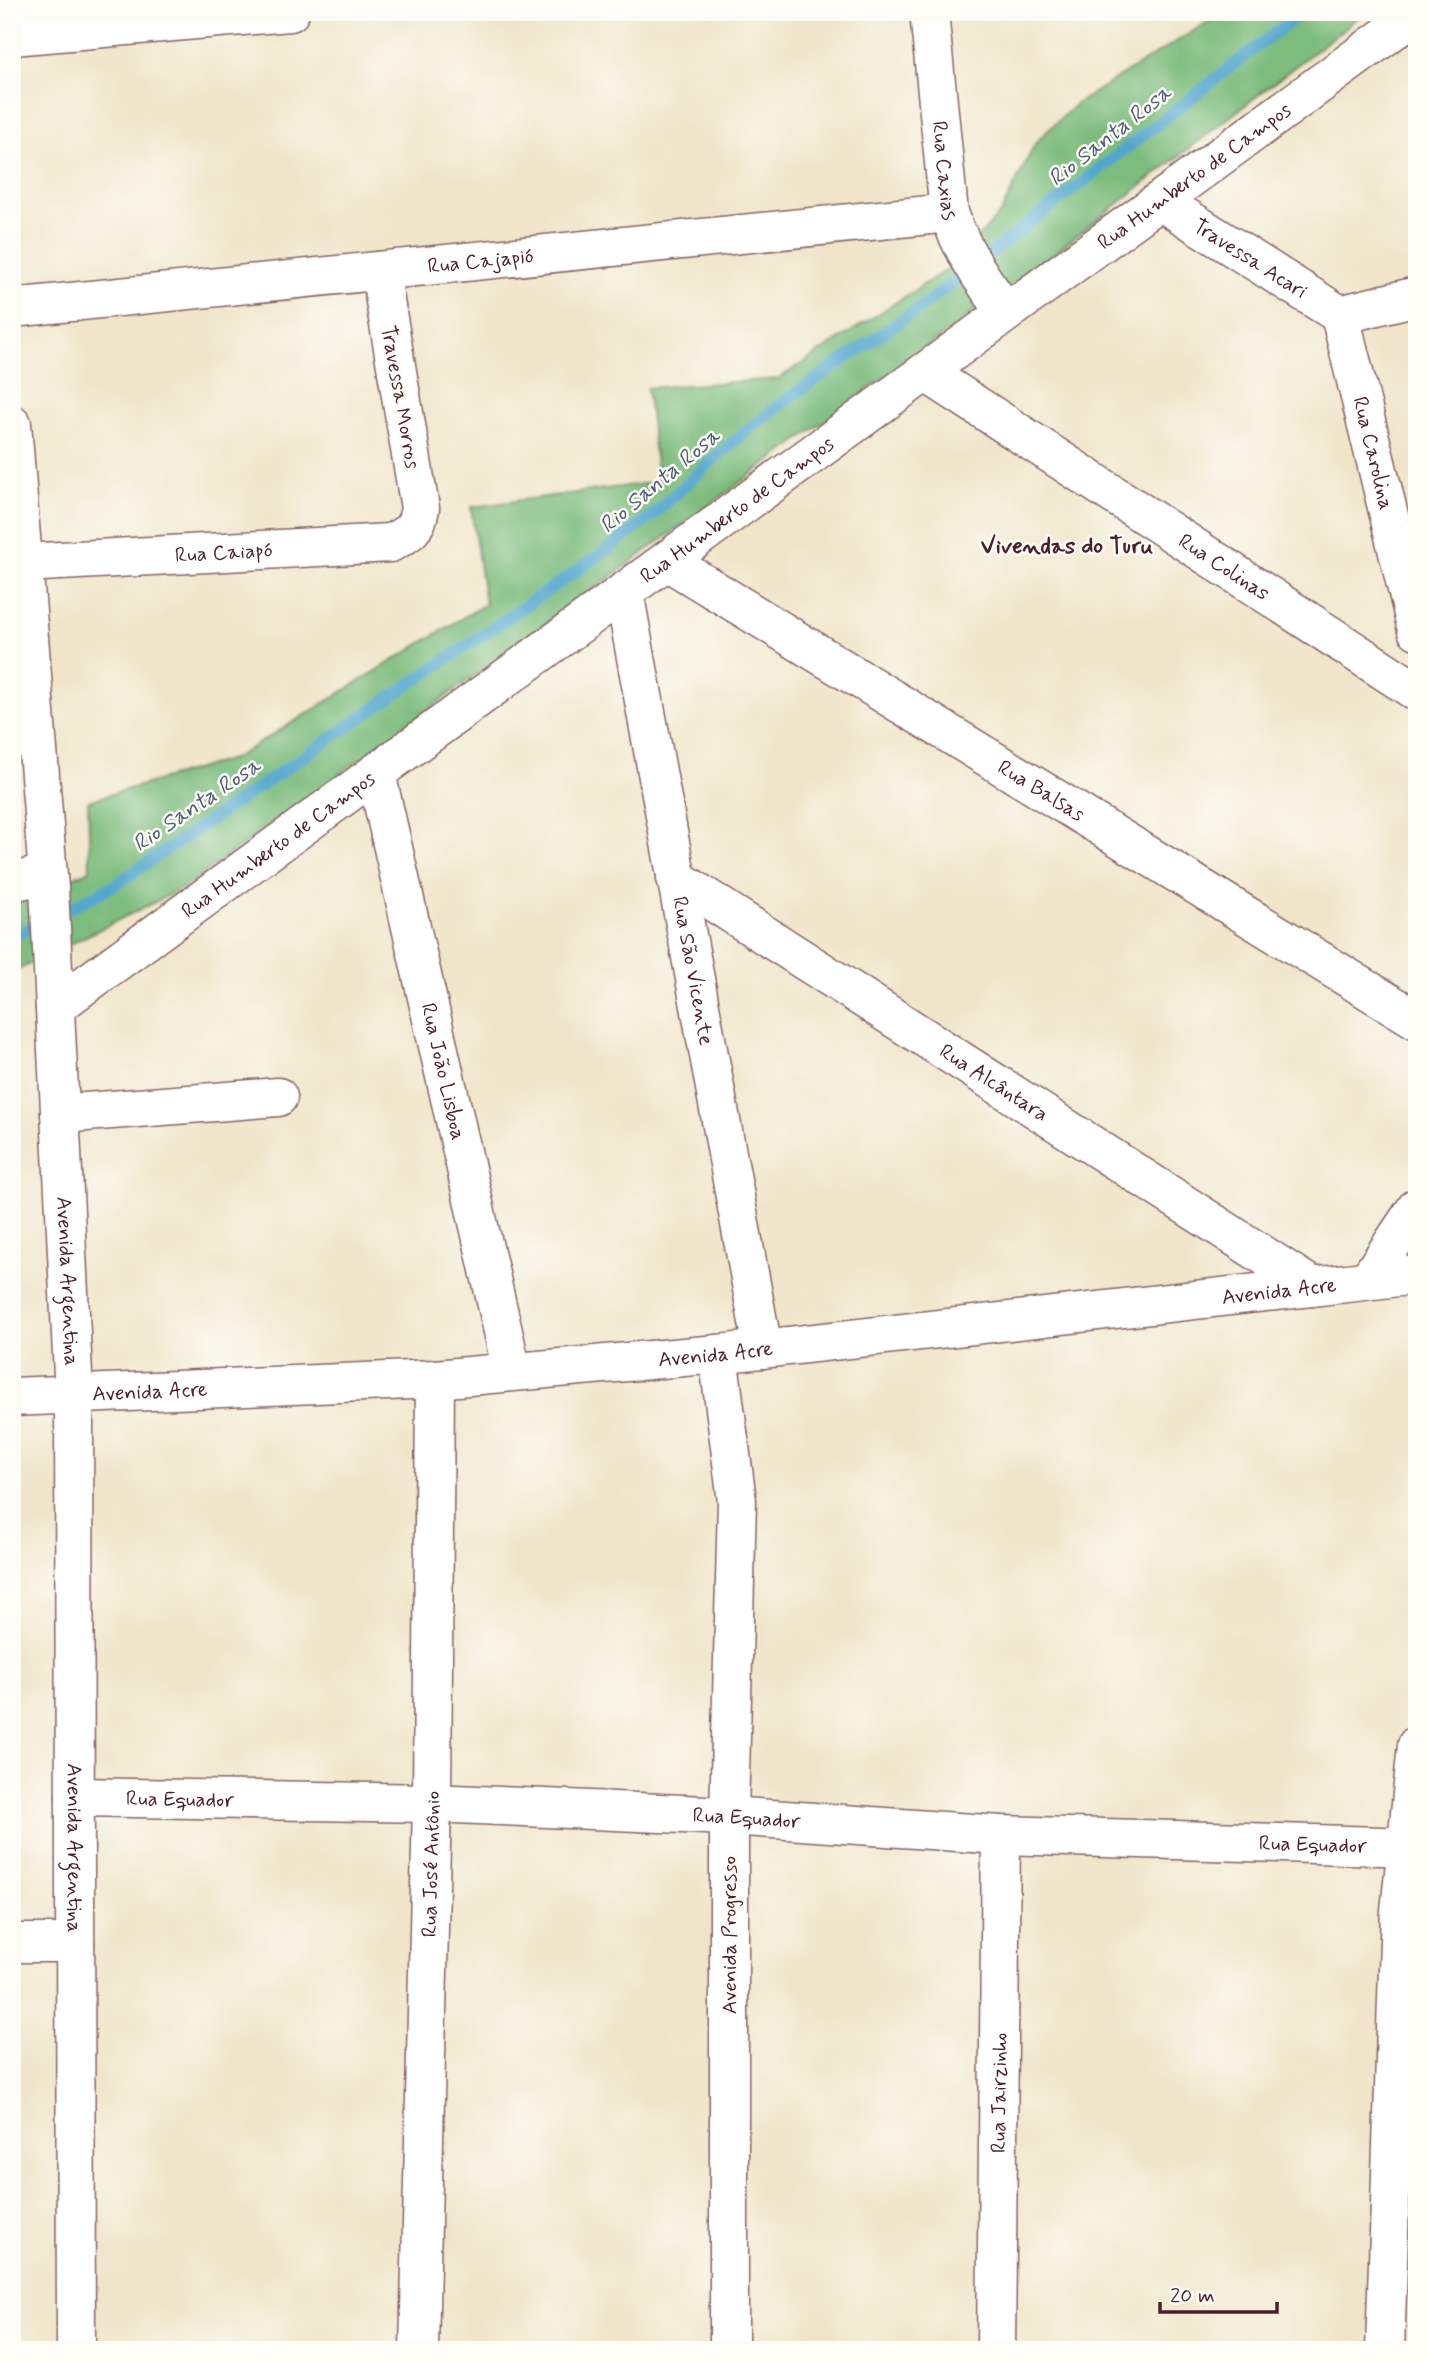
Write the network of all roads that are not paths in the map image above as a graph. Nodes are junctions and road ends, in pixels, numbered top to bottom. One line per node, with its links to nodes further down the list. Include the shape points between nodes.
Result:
1 (290, 12): 4 (street)
2 (929, 12): 6 (street, Rua Caxias)
3 (1417, 13): 5 (street, Rua Humberto de Campos)
4 (12, 36)
5 (1160, 201): 9 (street, Rua Humberto de Campos); 11 (street, Travessa Acari)
6 (952, 222): 7 (street, Rua Cajapió); 9 (street, Rua Caxias)
7 (380, 271): 10 (street, Rua Cajapió); 14 (street, Travessa Morros, via 420,508)
8 (1417, 296): 11 (street)
9 (1000, 304): 12 (street, Rua Humberto de Campos)
10 (12, 308)
11 (1340, 315): 18 (street, Rua Carolina)
12 (925, 372): 15 (street, Rua Humberto de Campos); 19 (street, Rua Colinas)
13 (12, 424): 16 (street, Avenida Argentina)
14 (418, 524): 16 (street, Rua Caiapó, via 410,534 390,543)
15 (667, 561): 17 (street, Rua Humberto de Campos); 24 (street, Rua Balsas)
16 (23, 563): 22 (street, Avenida Argentina)
17 (624, 592): 20 (street, Rua Humberto de Campos); 21 (street, Rua São Vicente)
18 (1417, 630)
19 (1417, 692)
20 (376, 773): 23 (street, Rua Humberto de Campos); 33 (street, Rua João Lisboa)
21 (676, 878): 30 (street, Rua Alcântara); 31 (street, Rua São Vicente)
22 (36, 881): 23 (street, Avenida Argentina, via 53,963)
23 (55, 1007): 26 (street, Avenida Argentina)
24 (1417, 1020)
25 (278, 1097): 26 (street)
26 (60, 1114): 35 (street, Avenida Argentina)
27 (1417, 1208): 29 (street)
28 (1417, 1275): 29 (street, Avenida Acre)
29 (1368, 1280): 30 (street, Avenida Acre)
30 (1313, 1287): 31 (street, Avenida Acre)
31 (764, 1349): 32 (street, Avenida Acre)
32 (718, 1354): 33 (street, Avenida Acre); 40 (street, Avenida Progresso, via 737,1501)
33 (512, 1370): 34 (street, Avenida Acre)
34 (435, 1379): 35 (street, Avenida Acre); 39 (street, Rua José Antônio)
35 (74, 1395): 36 (street, Avenida Acre); 38 (street, Avenida Argentina)
36 (12, 1397)
37 (1417, 1745): 42 (street)
38 (75, 1797): 39 (street, Rua Equador); 43 (street, Avenida Argentina)
39 (432, 1803): 40 (street, Rua Equador); 46 (street, Rua José Antônio)
40 (729, 1816): 41 (street, Rua Equador); 47 (street, Avenida Progresso)
41 (1001, 1835): 42 (street, Rua Equador); 48 (street, Rua Jairzinho)
42 (1412, 1846): 49 (street, via 1400,1911)
43 (75, 1943): 44 (street); 45 (street, Avenida Argentina)
44 (12, 1944)
45 (76, 2350)
46 (419, 2350)
47 (729, 2350)
48 (996, 2350)
49 (1385, 2350)

